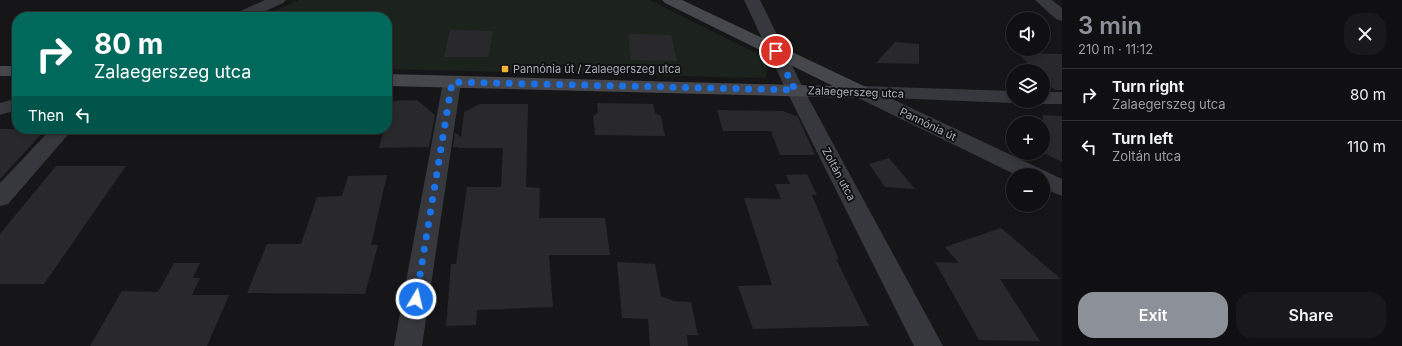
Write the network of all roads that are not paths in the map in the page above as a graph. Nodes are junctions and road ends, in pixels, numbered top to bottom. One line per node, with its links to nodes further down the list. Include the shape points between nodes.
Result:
1 (278, 0): 5 (street)
2 (670, 0): 7 (street, Pannónia út)
3 (752, 0): 7 (street, Zoltán utca)
4 (1043, 0): 6 (street)
5 (251, 12)
6 (1062, 16)
7 (776, 51): 12 (street, Zoltán utca); 13 (street, Pannónia út)
8 (0, 71): 9 (street)
9 (12, 71)
10 (392, 80): 11 (street, Zalaegerszeg utca)
11 (452, 82): 12 (street, Zalaegerszeg utca); 24 (street)
12 (795, 90): 13 (street, Zalaegerszeg utca); 25 (street, Zoltán utca)
13 (861, 92): 14 (street, Zalaegerszeg utca); 20 (street, Pannónia út)
14 (1006, 97)
15 (1050, 98): 16 (street)
16 (1062, 98)
17 (12, 105): 18 (street)
18 (0, 109)
19 (58, 134): 23 (street)
20 (1020, 168)
21 (1050, 182): 22 (street)
22 (1062, 188)
23 (0, 198)
24 (408, 346)
25 (929, 346)

